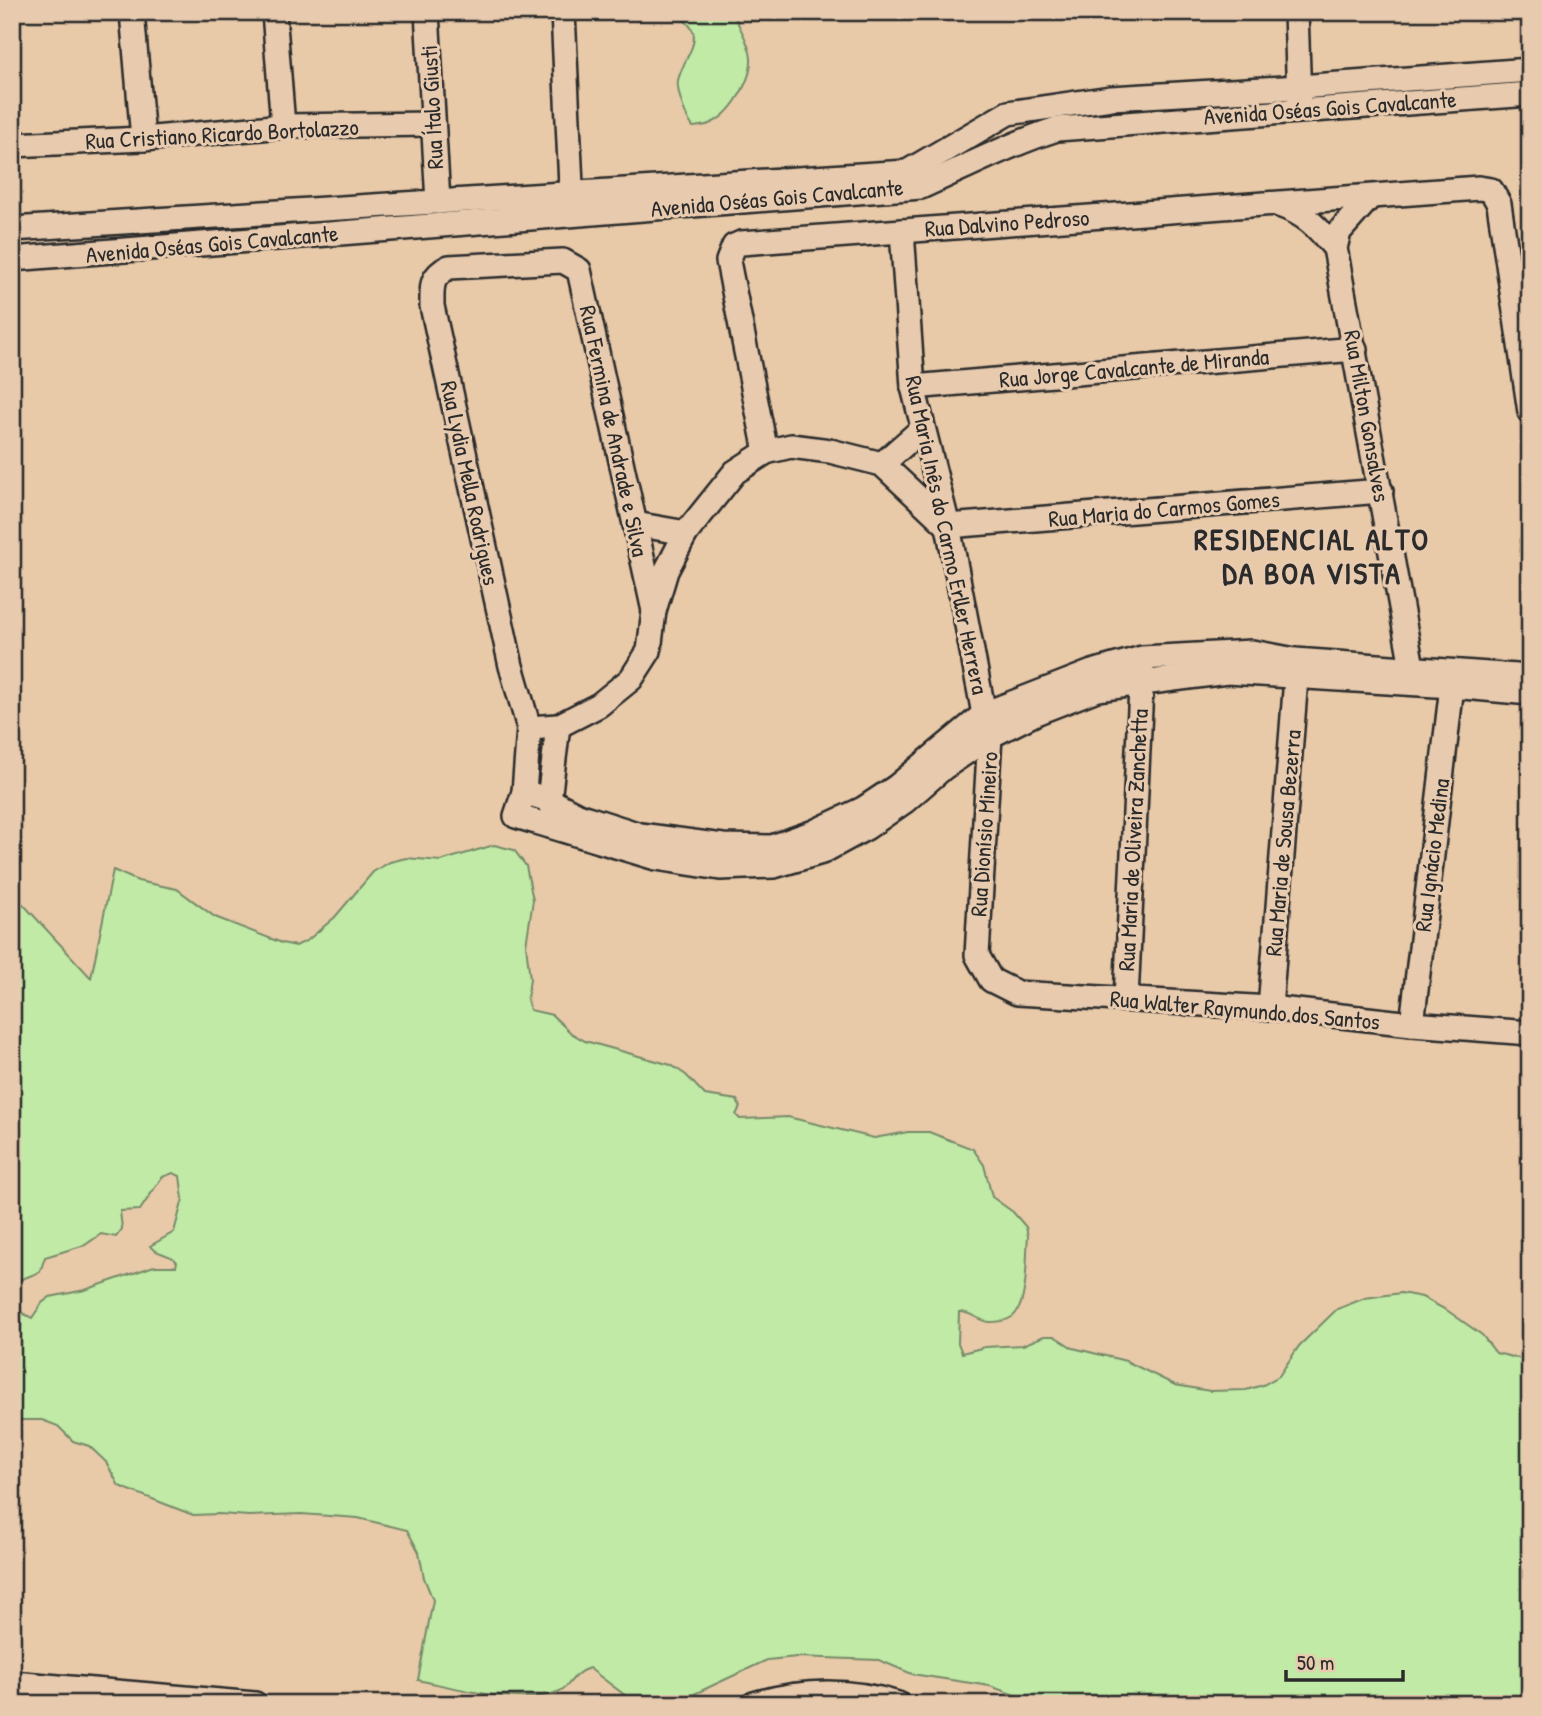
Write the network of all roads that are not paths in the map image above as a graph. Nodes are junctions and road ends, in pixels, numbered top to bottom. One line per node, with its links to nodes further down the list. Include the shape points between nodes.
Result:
1 (132, 12): 11 (street)
2 (274, 12): 10 (street)
3 (427, 12): 9 (street, Rua Ítalo Giusti)
4 (563, 12): 15 (street)
5 (1296, 12): 8 (street)
6 (1530, 70): 8 (street)
7 (1530, 94): 8 (street, Avenida Oséas Gois Cavalcante)
8 (1299, 99): 15 (street, Avenida Oséas Gois Cavalcante, via 1057,129 1018,141 921,187); 15 (street, Avenida Oséas Gois Cavalcante, via 1111,98 1008,113 907,172)
9 (432, 124): 10 (street, Rua Cristiano Ricardo Bortolazzo); 14 (street, Rua Ítalo Giusti)
10 (283, 126): 11 (street, Rua Cristiano Ricardo Bortolazzo)
11 (143, 139): 12 (street, Rua Cristiano Ricardo Bortolazzo)
12 (12, 145)
13 (1370, 197): 16 (street, Rua Dalvino Pedroso); 19 (street, via 1339,232); 24 (street, Rua Dalvino Pedroso, via 1491,190 1499,204)
14 (438, 202): 15 (street, Avenida Oséas Gois Cavalcante); 17 (street, Avenida Oséas Gois Cavalcante)
15 (572, 204): 20 (street, Avenida Oséas Gois Cavalcante)
16 (1276, 204): 18 (street, Rua Dalvino Pedroso); 19 (street, via 1297,211)
17 (12, 229)
18 (902, 231): 23 (street, Rua Maria Inês do Carmo Erller Herrera); 26 (street, Rua Dalvino Pedroso, via 734,246 728,261)
19 (1335, 248): 22 (street, Rua Milton Gonsalves)
20 (12, 259)
21 (563, 261): 29 (street, Rua Fermina de Andrade e Silva, via 579,270); 42 (street, Rua Lydia Mella Rodrigues, via 449,267 437,273 432,285 432,306 510,666)
22 (1355, 349): 23 (street, Rua Jorge Cavalcante de Miranda); 28 (street, Rua Milton Gonsalves)
23 (913, 387): 25 (street, Rua Maria Inês do Carmo Erller Herrera)
24 (1530, 412)
25 (922, 429): 27 (street); 30 (street, Rua Maria Inês do Carmo Erller Herrera)
26 (766, 452): 27 (street, via 791,446); 31 (street, via 735,472)
27 (882, 464): 30 (street)
28 (1381, 491): 30 (street, Rua Maria do Carmos Gomes); 34 (street, Rua Milton Gonsalves)
29 (635, 524): 31 (street); 32 (street, Rua Fermina de Andrade e Silva)
30 (948, 526): 40 (street, Rua Maria Inês do Carmo Erller Herrera)
31 (686, 533): 32 (street, via 666,572)
32 (654, 611): 41 (street, via 649,651 631,679 599,705)
33 (1142, 658): 35 (street, via 1252,652); 37 (street, Rua Maria de Oliveira Zanchetta); 40 (street, via 1092,672)
34 (1412, 667): 35 (street); 36 (street)
35 (1296, 669): 37 (street); 38 (street); 48 (street, Rua Maria de Sousa Bezerra)
36 (1530, 677)
37 (1141, 682): 40 (street, via 1097,688 1038,712); 47 (street, Rua Maria de Oliveira Zanchetta)
38 (1452, 685): 39 (street); 49 (street, Rua Ignácio Medina)
39 (1530, 693)
40 (987, 725): 44 (street, via 874,802 772,847 640,835); 45 (street, via 905,801 866,828 822,852 774,866 720,868 656,858); 46 (street, Rua Dionísio Mineiro)
41 (558, 726): 42 (street); 44 (street)
42 (529, 728): 43 (street, Rua Lydia Mella Rodrigues)
43 (524, 792): 44 (street); 45 (street, Rua Lydia Mella Rodrigues, via 516,816)
44 (549, 800): 45 (street)
45 (558, 830)
46 (977, 955): 47 (street, Rua Walter Raymundo dos Santos, via 991,980 1017,993)
47 (1126, 999): 48 (street, Rua Walter Raymundo dos Santos)
48 (1270, 1008): 49 (street, Rua Walter Raymundo dos Santos)
49 (1412, 1024): 50 (street, Rua Walter Raymundo dos Santos)
50 (1530, 1033)
51 (12, 1683): 52 (street)
52 (255, 1704)
53 (754, 1704): 54 (street, via 830,1692 870,1695)
54 (898, 1704)

